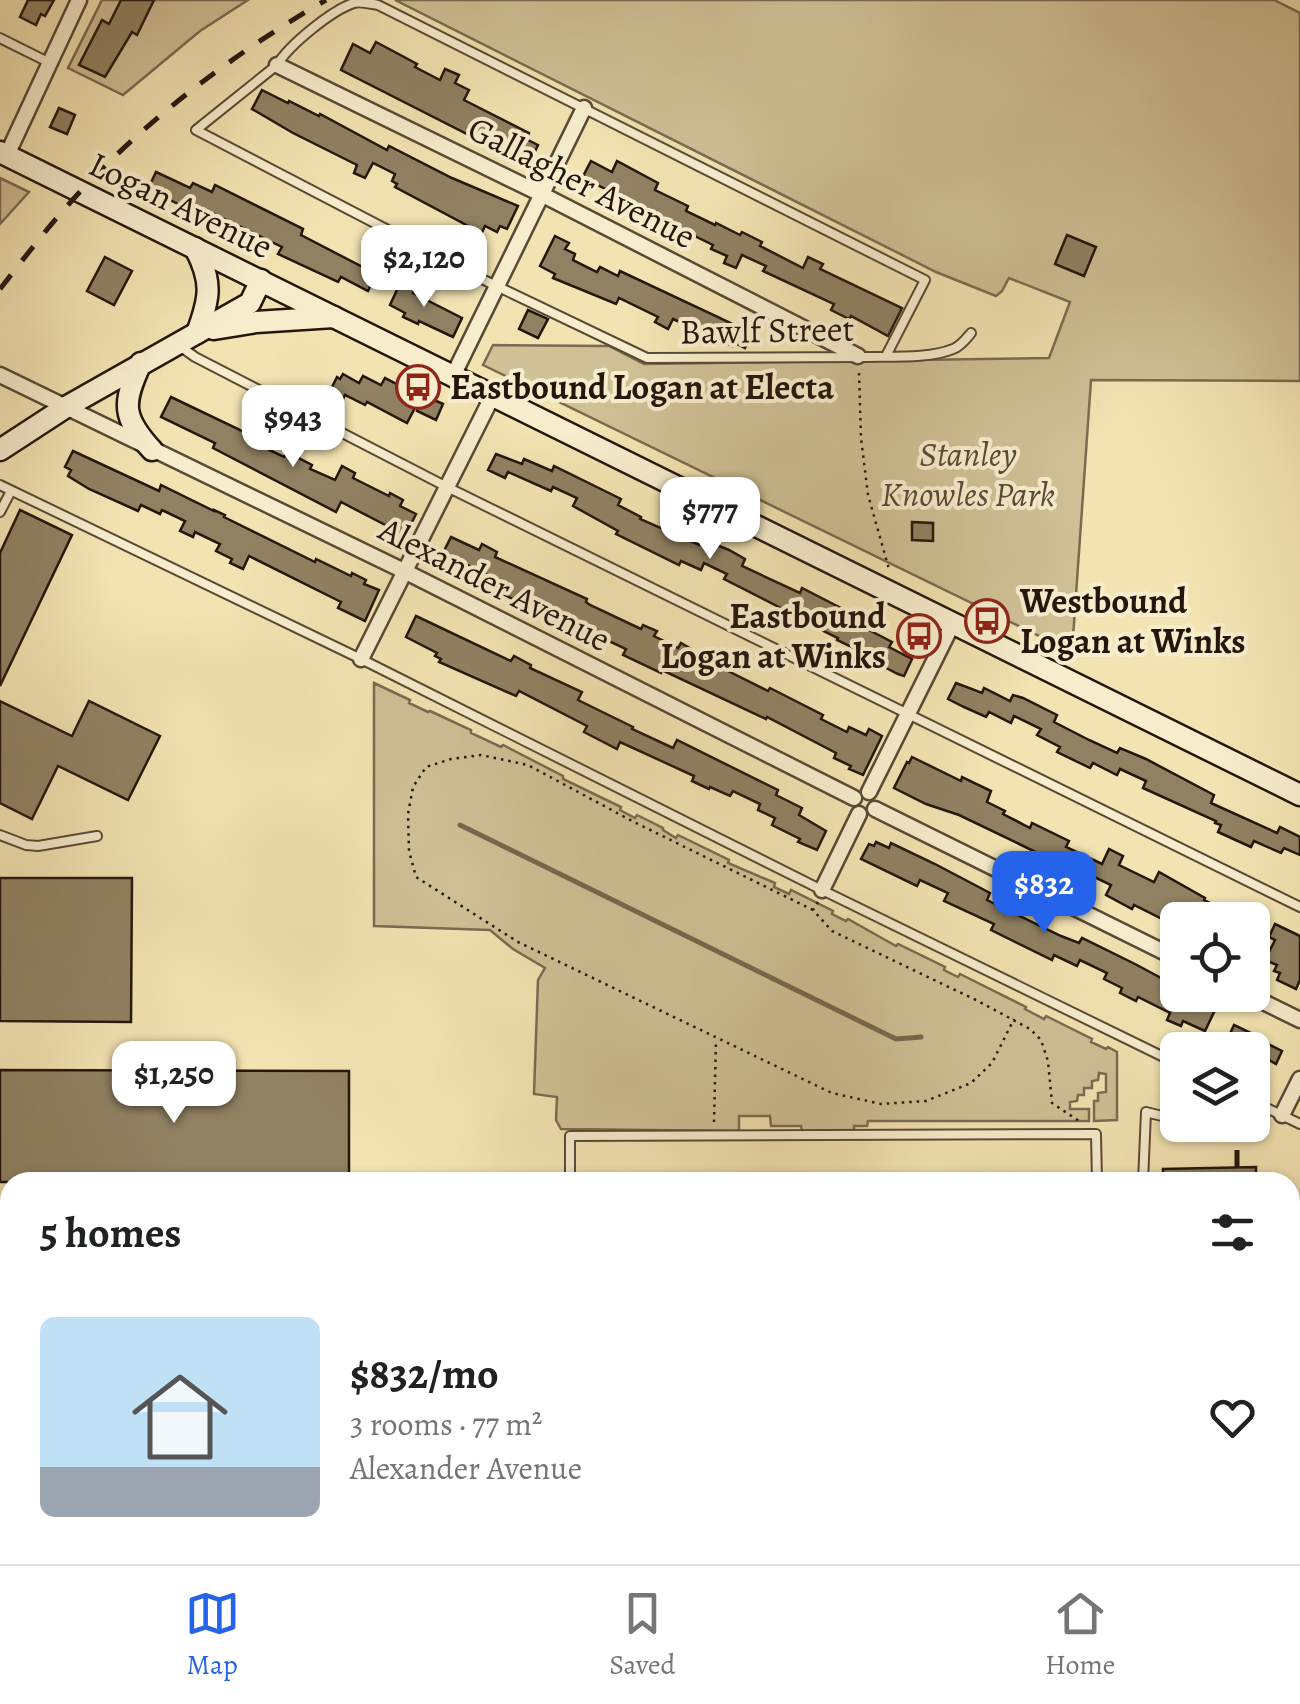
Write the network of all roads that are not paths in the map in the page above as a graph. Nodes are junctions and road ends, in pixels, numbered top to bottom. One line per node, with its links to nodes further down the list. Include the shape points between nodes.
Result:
1 (79, 0): 3 (street)
2 (0, 38): 3 (lane)
3 (50, 63): 6 (street)
4 (277, 64): 5 (lane, via 316,25 355,2 378,5); 7 (street, Gallagher Avenue); 10 (lane, via 196,130)
5 (584, 108): 7 (street); 16 (lane, via 925,280)
6 (3, 153): 8 (main road, Logan Avenue)
7 (542, 194): 10 (street); 15 (street, Gallagher Avenue)
8 (195, 248): 9 (main road, Logan Avenue); 12 (main road, via 208,292)
9 (261, 280): 11 (main road, Logan Avenue); 12 (main road, via 250,302)
10 (497, 286): 15 (lane, Bawlf Street, via 647,358); 19 (street)
11 (335, 318): 12 (main road); 19 (main road, Logan Avenue)
12 (198, 332): 14 (main road)
13 (970, 332): 16 (lane, Bawlf Street, via 953,350)
14 (177, 344): 17 (main road); 25 (lane)
15 (858, 356): 16 (lane, Bawlf Street)
16 (886, 356)
17 (141, 364): 21 (main road); 23 (main road, via 128,412 134,431)
18 (0, 375): 21 (street, Alexander Avenue)
19 (454, 376): 20 (main road, Logan Avenue)
20 (492, 396): 25 (street); 29 (main road, Logan Avenue)
21 (66, 407): 22 (main road); 23 (street, Alexander Avenue)
22 (0, 450)
23 (152, 450): 28 (street, Alexander Avenue)
24 (0, 485): 26 (lane)
25 (447, 488): 28 (street); 31 (lane)
26 (11, 491): 27 (lane); 30 (lane)
27 (0, 512)
28 (406, 572): 30 (street); 34 (street, Alexander Avenue)
29 (953, 623): 31 (street); 33 (main road, Logan Avenue)
30 (362, 659): 39 (lane)
31 (908, 715): 32 (street); 40 (lane)
32 (870, 792): 34 (street); 35 (street)
33 (1300, 795)
34 (854, 798): 36 (street)
35 (875, 809): 36 (street); 41 (street)
36 (859, 814): 39 (street)
37 (0, 834): 38 (lane, via 26,846)
38 (97, 836)
39 (822, 890): 44 (lane)
40 (1300, 907)
41 (1160, 951)
42 (1270, 1005): 43 (street)
43 (1300, 1020)
44 (1160, 1055)
45 (1300, 1080): 47 (street)
46 (1270, 1109): 47 (lane)
47 (1282, 1115): 49 (lane)
48 (1160, 1116): 52 (lane, via 1146,1112)
49 (1300, 1124)
50 (570, 1172): 51 (lane, via 570,1136 1096,1134)
51 (1097, 1172)
52 (1143, 1172)

